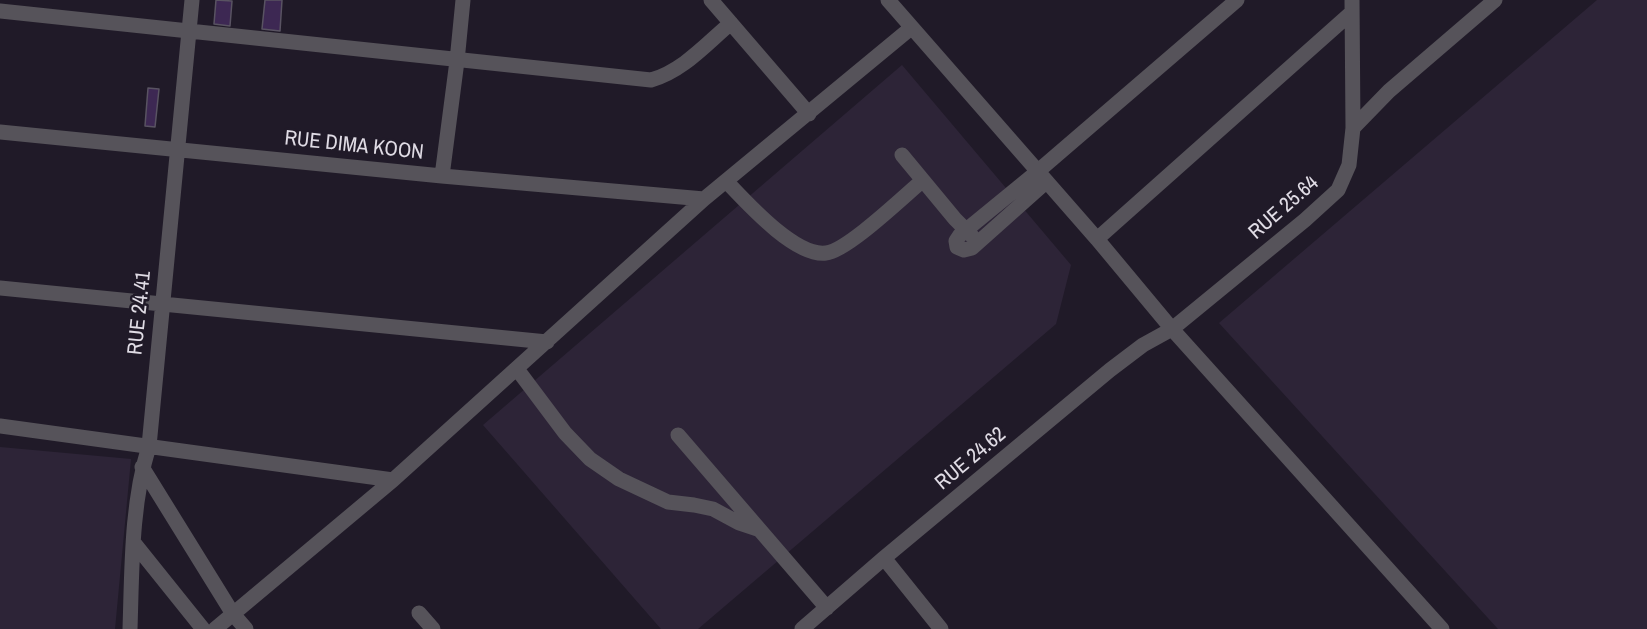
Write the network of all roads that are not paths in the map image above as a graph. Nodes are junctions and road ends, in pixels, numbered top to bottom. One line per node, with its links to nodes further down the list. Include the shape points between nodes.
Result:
1 (192, 0): 11 (street, RUE 24.41)
2 (463, 0): 12 (street)
3 (711, 0): 9 (street)
4 (888, 0): 10 (street)
5 (1237, 0): 19 (street)
6 (1495, 0): 14 (street, via 1389,91)
7 (1351, 7): 14 (street, RUE 25.64); 24 (street)
8 (0, 11): 11 (street)
9 (731, 23): 12 (street, via 680,67 651,80); 13 (street)
10 (911, 28): 13 (street); 19 (street)
11 (189, 31): 12 (street); 16 (street, RUE 24.41)
12 (457, 61): 18 (street)
13 (809, 114): 20 (street)
14 (1353, 128): 27 (street, RUE 25.64, via 1349,165 1338,190)
15 (0, 132): 16 (street, RUE DIMA KOON)
16 (179, 150): 18 (street, RUE DIMA KOON); 26 (street, RUE 24.41)
17 (902, 155): 21 (street)
18 (442, 176): 22 (street, RUE DIMA KOON)
19 (1042, 177): 23 (street); 23 (street, via 979,243); 24 (street)
20 (726, 181): 21 (street, via 784,236 806,249 826,253 846,246); 22 (street)
21 (922, 181): 23 (street)
22 (704, 199): 28 (street)
23 (966, 230)
24 (1097, 239): 27 (street)
25 (0, 288): 26 (street)
26 (161, 304): 28 (street); 32 (street, RUE 24.41)
27 (1172, 329): 37 (street, RUE 24.62, via 1110,370); 48 (street)
28 (547, 342): 29 (street)
29 (517, 369): 34 (street); 35 (street, via 565,433 590,459 619,479 668,502 713,509)
30 (0, 426): 32 (street)
31 (678, 435): 35 (street)
32 (148, 446): 33 (street, RUE 24.41); 34 (street)
33 (142, 467): 36 (street, RUE 24.41); 39 (street)
34 (393, 480): 39 (street)
35 (760, 530): 38 (street)
36 (134, 543): 41 (street, RUE 24.41); 42 (street)
37 (884, 558): 38 (street, RUE 24.62); 47 (street)
38 (827, 608): 46 (street, RUE 24.62)
39 (233, 614): 43 (street); 44 (street)
40 (419, 614): 45 (street)
41 (130, 629)
42 (203, 629)
43 (215, 629)
44 (246, 629)
45 (433, 629)
46 (802, 629)
47 (941, 629)
48 (1442, 629)

